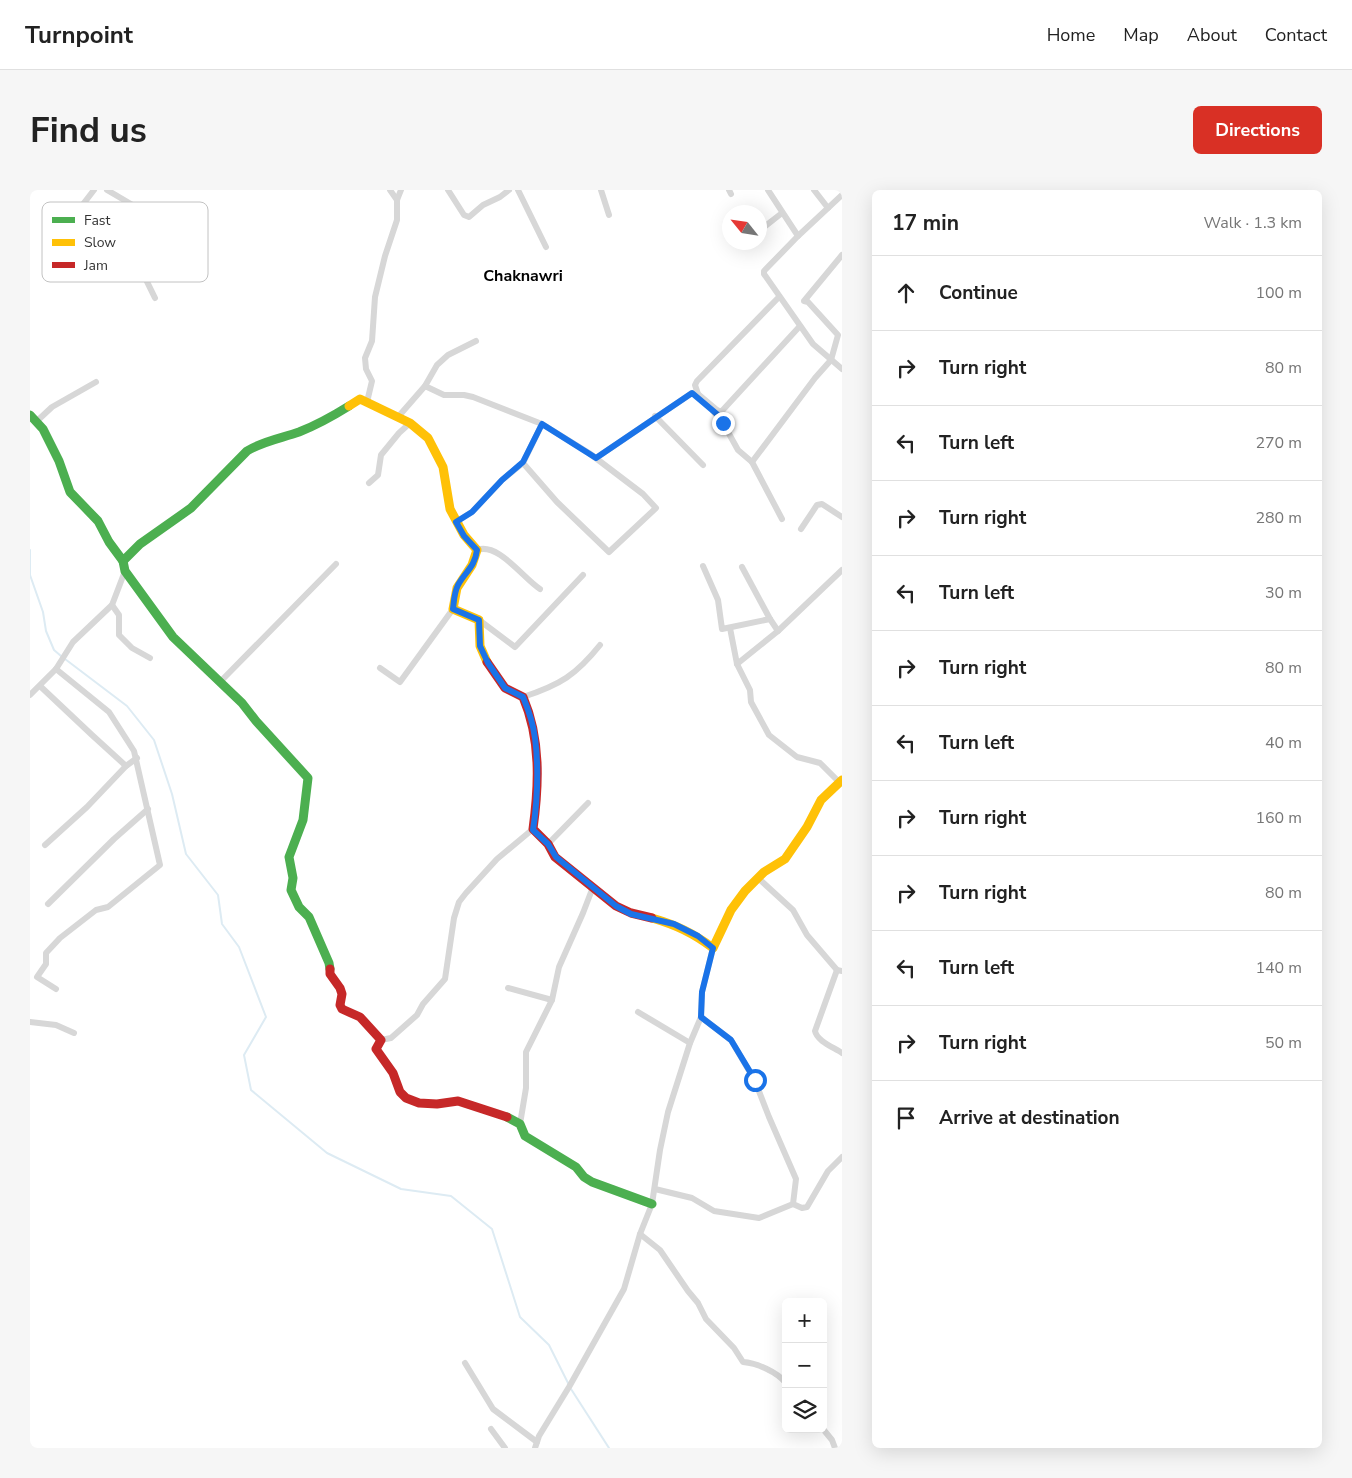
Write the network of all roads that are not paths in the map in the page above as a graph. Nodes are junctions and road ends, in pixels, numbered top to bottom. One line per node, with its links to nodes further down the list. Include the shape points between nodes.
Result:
1 (94, 190): 13 (street)
2 (107, 190): 14 (street)
3 (390, 190): 12 (street)
4 (401, 190): 12 (street)
5 (448, 190): 6 (street, via 468,217)
6 (508, 190)
7 (518, 190): 20 (street)
8 (601, 190): 17 (street)
9 (768, 190): 16 (street)
10 (814, 190): 15 (street)
11 (842, 195): 15 (street)
12 (397, 200): 32 (street, via 397,220 375,297 372,341 365,358 372,381)
13 (85, 202)
14 (127, 202)
15 (828, 208): 19 (street)
16 (782, 213): 18 (street); 19 (street)
17 (609, 215)
18 (767, 225)
19 (798, 236): 23 (street, via 763,272)
20 (546, 247)
21 (842, 255): 27 (street, via 804,301 838,335)
22 (147, 282): 24 (street)
23 (779, 297): 25 (street); 31 (street, via 697,381)
24 (155, 298)
25 (800, 326): 27 (street, via 813,344); 31 (street, via 721,412)
26 (476, 341): 30 (street, via 448,354 437,365)
27 (831, 360): 28 (street); 40 (street)
28 (842, 369)
29 (96, 382): 35 (street)
30 (425, 386): 34 (street); 37 (street, via 444,395 473,397)
31 (695, 394): 33 (street); 40 (street, via 718,415 732,442)
32 (367, 402): 34 (street); 48 (street, via 357,400 330,418 251,448 191,508 140,544)
33 (655, 416): 38 (street); 41 (street)
34 (398, 417): 36 (street)
35 (34, 418): 48 (street, via 59,461 70,492 98,521)
36 (410, 423): 42 (street, via 381,455 378,475); 45 (street, via 428,438 443,467 448,503)
37 (542, 424): 38 (street); 39 (street)
38 (596, 458): 39 (street, via 656,508 608,552 557,502)
39 (523, 462): 45 (street, via 472,512)
40 (752, 462): 44 (street)
41 (703, 465)
42 (368, 483)
43 (842, 517): 46 (street, via 822,504 817,505)
44 (782, 518)
45 (456, 522): 47 (street)
46 (800, 529)
47 (477, 550): 55 (street, via 487,548 506,558); 57 (street, via 476,561 455,592)
48 (123, 561): 53 (street)
49 (336, 564): 67 (street)
50 (703, 566): 60 (street, via 718,600 721,628)
51 (742, 567): 59 (street)
52 (842, 570): 61 (street)
53 (125, 571): 56 (street); 67 (street, via 172,637)
54 (583, 575): 58 (street, via 515,647)
55 (540, 589)
56 (112, 605): 63 (street, via 119,614 120,635 132,648); 66 (street, via 73,642)
57 (453, 609): 58 (street); 65 (street, via 400,682)
58 (479, 620): 70 (street, via 480,646 488,663 505,688)
59 (770, 620): 60 (street); 61 (street)
60 (730, 628): 64 (street)
61 (778, 632): 64 (street)
62 (600, 645): 70 (street, via 572,675 549,689)
63 (150, 658)
64 (737, 664): 73 (street, via 750,690 751,702 770,735 797,757 820,762)
65 (380, 668)
66 (56, 669): 68 (street); 71 (street, via 109,712)
67 (220, 682): 91 (street, via 242,702 308,778 303,820 289,857 293,878 291,890 299,907 309,917 329,963 330,974 340,988 342,1009 360,1016)
68 (40, 686): 69 (street); 72 (street)
69 (30, 695)
70 (523, 697): 76 (street, via 532,721 536,749 537,801)
71 (137, 758): 72 (street); 75 (street)
72 (126, 766): 78 (street)
73 (841, 781): 79 (street, via 821,800 785,859)
74 (588, 803): 77 (street)
75 (148, 809): 81 (street); 85 (street, via 160,865 108,906 88,916 46,953 46,964 37,977)
76 (533, 830): 77 (street); 91 (street, via 497,859 459,902 445,979 423,1004 418,1015 391,1038)
77 (548, 844): 80 (street, via 556,857)
78 (45, 846)
79 (758, 878): 82 (street, via 731,910); 83 (street, via 793,910 807,935)
80 (593, 887): 82 (street, via 622,910 674,924); 86 (street, via 559,967)
81 (48, 904)
82 (713, 948): 88 (street, via 702,992)
83 (840, 971): 93 (street, via 815,1031 824,1042)
84 (508, 988): 86 (street)
85 (56, 989)
86 (552, 1000): 94 (street, via 526,1052 526,1088)
87 (638, 1012): 92 (street)
88 (701, 1017): 92 (street); 98 (street, via 731,1040 755,1080 796,1179)
89 (30, 1022): 90 (street, via 56,1025)
90 (74, 1033)
91 (381, 1040): 94 (street, via 377,1052 393,1073 400,1092 413,1102 437,1104 458,1101)
92 (690, 1043): 96 (street, via 665,1125)
93 (842, 1053)
94 (520, 1124): 97 (street, via 525,1136 576,1167 592,1182)
95 (842, 1157): 98 (street, via 828,1172 808,1207)
96 (654, 1189): 97 (street); 98 (street, via 692,1198 714,1211 759,1218)
97 (652, 1204): 99 (street)
98 (793, 1204)
99 (640, 1234): 101 (street, via 660,1250 706,1319 743,1362 777,1374); 104 (street, via 624,1289)
100 (464, 1363): 104 (street, via 493,1409)
101 (782, 1379)
102 (491, 1429): 105 (street)
103 (826, 1433): 106 (street)
104 (536, 1445)
105 (505, 1448)
106 (835, 1448)

